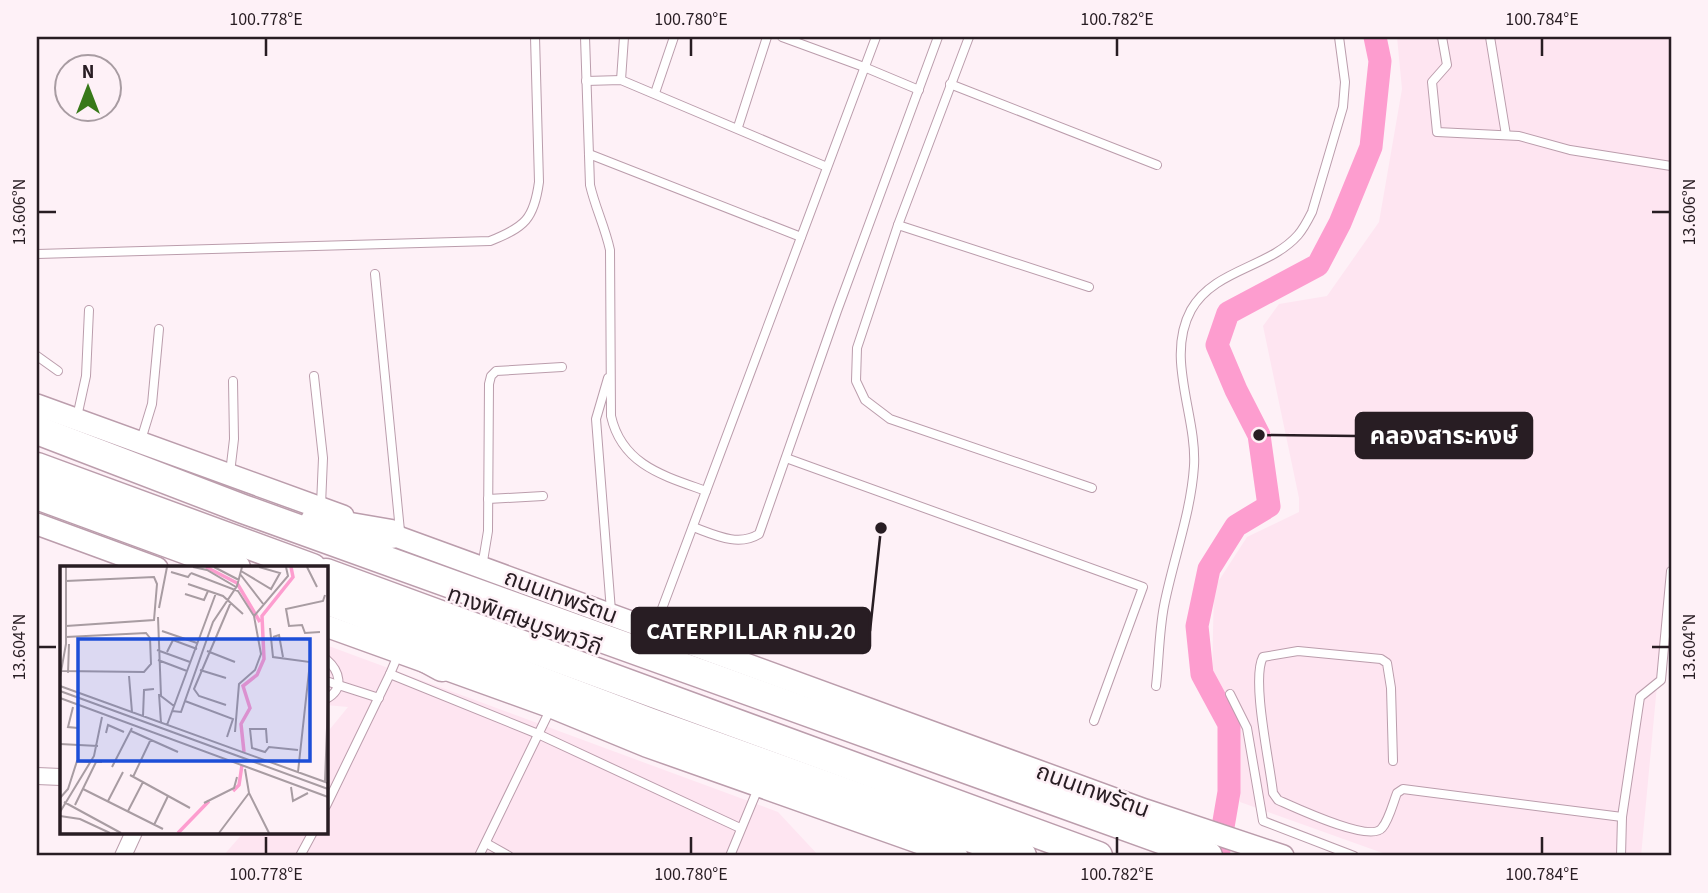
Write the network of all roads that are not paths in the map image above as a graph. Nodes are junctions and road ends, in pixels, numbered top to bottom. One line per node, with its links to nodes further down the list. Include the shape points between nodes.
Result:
1 (535, 37): 27 (lane, via 539,182 536,205 512,232 490,241)
2 (585, 37): 15 (lane)
3 (624, 37): 14 (lane)
4 (674, 37): 18 (lane)
5 (767, 37): 19 (lane)
6 (782, 37): 13 (lane)
7 (876, 37): 13 (lane)
8 (938, 37): 17 (lane)
9 (969, 37): 16 (lane)
10 (1339, 37): 73 (lane, via 1343,107 1304,228 1277,251 1209,288 1183,328 1180,365 1194,436 1194,468 1163,608)
11 (1442, 37): 20 (lane, via 1447,65 1432,82 1437,132)
12 (1490, 37): 20 (lane)
13 (864, 66): 17 (lane); 24 (lane)
14 (621, 80): 15 (lane); 18 (lane)
15 (586, 81): 21 (lane)
16 (950, 84): 22 (lane); 25 (lane)
17 (919, 90): 43 (lane)
18 (655, 93): 19 (lane)
19 (738, 127): 24 (lane)
20 (1506, 135): 23 (lane)
21 (589, 154): 26 (lane); 34 (lane, via 594,205 610,250)
22 (1157, 165)
23 (1671, 166)
24 (827, 167): 26 (lane)
25 (898, 225): 29 (lane); 46 (lane, via 856,348 856,380 865,400 890,419)
26 (801, 237): 47 (lane)
27 (37, 254)
28 (375, 274): 55 (lane)
29 (1089, 287)
30 (89, 310): 39 (lane, via 86,376)
31 (159, 328): 42 (lane, via 152,404)
32 (37, 356): 35 (lane)
33 (562, 367): 50 (lane, via 496,371 491,376)
34 (611, 367): 47 (lane, via 613,428 630,455 660,475); 64 (lane, via 596,419)
35 (58, 370)
36 (314, 376): 51 (lane, via 323,458)
37 (233, 381): 45 (lane)
38 (37, 405): 39 (main road, ถนนเทพรัตน)
39 (76, 420): 42 (main road, ถนนเทพรัตน)
40 (37, 430): 52 (highway, ถนนเทพรัตน)
41 (37, 441): 99 (highway, ทางพิเศษบูรพาวิถี)
42 (140, 443): 45 (main road, ถนนเทพรัตน)
43 (786, 458): 54 (lane, via 759,534 749,540 732,540); 78 (lane, via 1143,587)
44 (37, 467): 58 (highway)
45 (230, 476): 51 (main road, ถนนเทพรัตน)
46 (1092, 488)
47 (706, 491): 54 (lane)
48 (37, 495): 57 (highway)
49 (543, 496): 50 (lane)
50 (488, 499): 59 (lane)
51 (321, 508): 55 (main road, ถนนเทพรัตน)
52 (243, 509): 55 (highway); 90 (highway, ถนนเทพรัตน)
53 (37, 524): 56 (main road)
54 (693, 527): 66 (lane)
55 (396, 536): 59 (main road, ถนนเทพรัตน)
56 (152, 566)
57 (231, 566)
58 (307, 566)
59 (482, 567): 64 (main road, ถนนเทพรัตน)
60 (1671, 570): 85 (lane, via 1661,680 1640,697)
61 (327, 573): 98 (highway, ทางพิเศษบูรพาวิถี)
62 (327, 602): 97 (highway)
63 (327, 603): 69 (highway)
64 (611, 614): 66 (main road, ถนนเทพรัตน)
65 (327, 626): 67 (main road)
66 (654, 630): 90 (main road, ถนนเทพรัตน, via 1145,810)
67 (398, 652): 69 (main road); 70 (lane)
68 (327, 660): 72 (lane, via 337,670)
69 (442, 667): 77 (main road)
70 (390, 674): 76 (lane); 79 (lane)
71 (327, 681): 72 (lane)
72 (338, 686): 75 (lane); 76 (lane)
73 (1156, 686)
74 (1230, 694): 101 (lane, via 1247,728 1263,821)
75 (327, 698)
76 (379, 698): 84 (lane)
77 (551, 707): 79 (lane); 83 (main road)
78 (1094, 722)
79 (538, 734): 86 (lane); 89 (lane)
80 (1393, 761): 85 (lane, via 1387,663 1298,651 1263,657 1258,680 1273,793 1278,800 1336,825 1374,833 1383,828 1397,793 1403,789)
81 (37, 776): 82 (street)
82 (60, 777)
83 (759, 786): 86 (lane); 96 (main road)
84 (327, 804)
85 (1622, 817): 102 (lane)
86 (740, 828): 95 (lane)
87 (133, 834): 91 (street)
88 (312, 834): 92 (lane)
89 (486, 843): 93 (lane); 94 (lane)
90 (1220, 847): 100 (main road, ถนนเทพรัตน)
91 (124, 856)
92 (300, 856)
93 (479, 856)
94 (509, 856)
95 (730, 856)
96 (957, 856)
97 (1022, 856)
98 (1098, 856)
99 (1171, 856)
100 (1283, 856)
101 (1354, 856)
102 (1621, 856)

